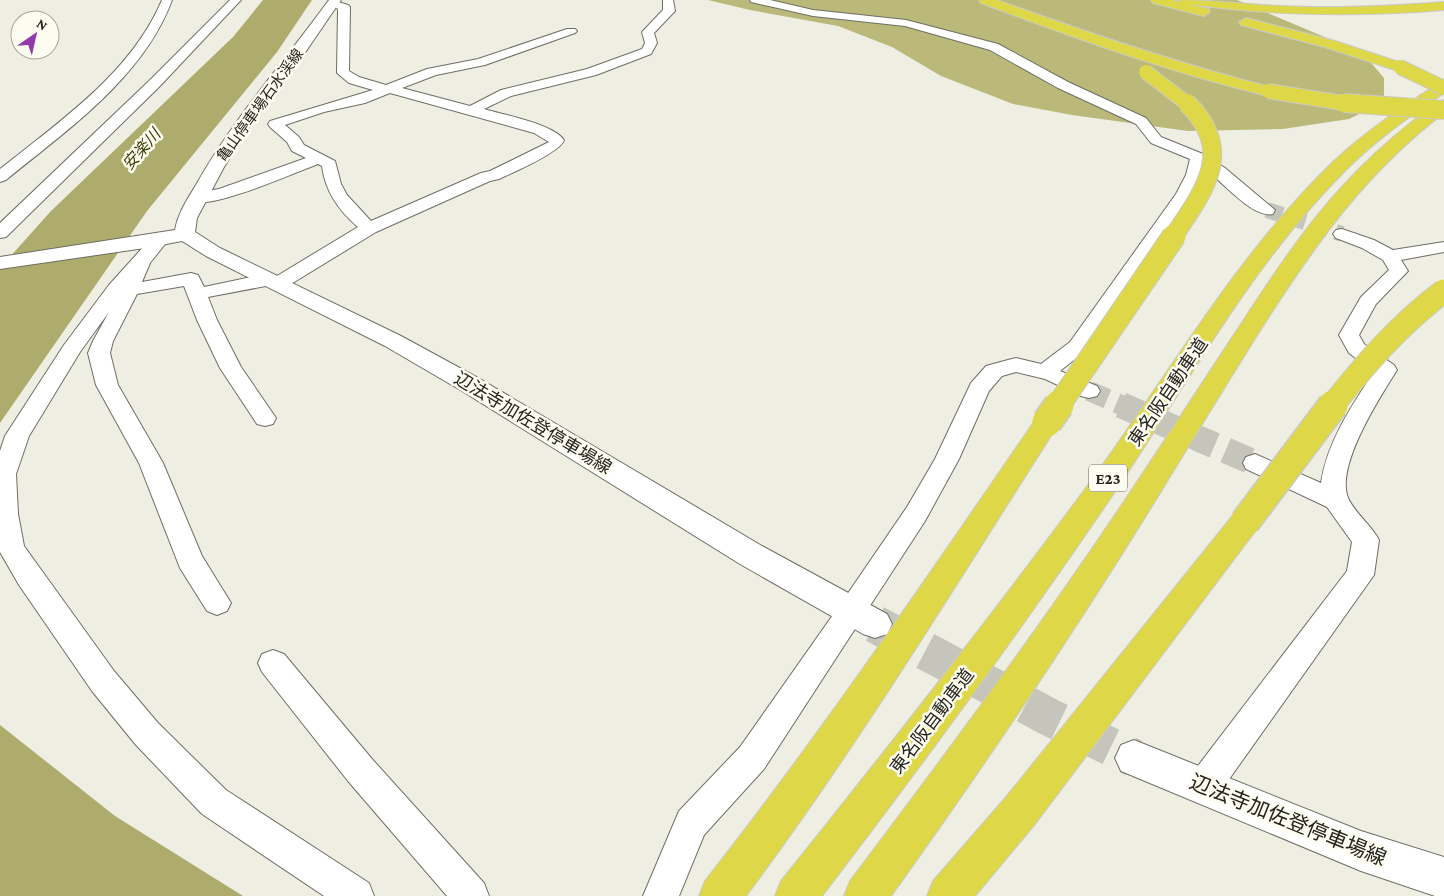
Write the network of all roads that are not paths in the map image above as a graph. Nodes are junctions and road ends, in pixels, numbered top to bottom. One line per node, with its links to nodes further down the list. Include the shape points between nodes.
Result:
1 (167, 0): 19 (street, via 158,24 126,66 64,124)
2 (236, 0): 23 (street)
3 (668, 0): 15 (street, via 669,11 648,32 651,46 647,50 591,72 506,93)
4 (755, 0): 17 (street, via 813,13 906,23 994,47 1063,85 1133,117 1147,127 1156,140)
5 (980, 0): 44 (highway, bridge, via 1099,48 1146,72 1185,101 1200,118 1210,136 1213,165 1201,196 1047,422 890,663)
6 (985, 0): 16 (highway, bridge, via 1147,59 1212,78 1348,104)
7 (1157, 0): 12 (highway, bridge, via 1360,53)
8 (1186, 0): 10 (highway, via 1309,13)
9 (334, 2): 13 (street, via 344,8 343,73 354,80); 20 (main road, 亀山停車場石水渓線, via 241,127)
10 (1444, 6)
11 (571, 31): 13 (street, via 481,62 432,72)
12 (1444, 87): 48 (highway, 東名阪自動車道 / E23, via 1405,110 1380,130 1324,181 1295,214 1225,308 1105,484 1003,625 910,751)
13 (388, 90): 15 (street); 18 (street, via 275,124 294,140 297,148)
14 (1444, 105): 49 (highway, 東名阪自動車道 / E23, via 1378,158 1322,222 1284,274 1141,500 1054,630)
15 (472, 110): 22 (street, via 539,130 557,140 556,144 493,176)
16 (1444, 110)
17 (1198, 157): 21 (street); 33 (street, via 1194,175 1184,194 1077,347)
18 (318, 159): 20 (street, via 223,193); 22 (street, via 328,164 333,185 362,223)
19 (3, 172)
20 (197, 198): 25 (main road, 亀山停車場石水渓線, via 187,218)
21 (1267, 210)
22 (370, 228): 29 (street)
23 (0, 233)
24 (1342, 234): 27 (street)
25 (158, 244): 28 (main road); 29 (main road, 辺法寺加佐登停車場線, via 214,252); 30 (street); 45 (street, via 116,289 71,350 17,436 4,474 5,514 11,548 103,681 147,734 214,802)
26 (1444, 247): 27 (street)
27 (1390, 256): 37 (street, via 1398,271 1368,301 1349,334 1356,348 1386,370 1350,430 1333,481)
28 (0, 263)
29 (274, 281): 32 (street); 39 (main road, 辺法寺加佐登停車場線, via 471,385 751,555)
30 (130, 290): 32 (street, via 191,279); 38 (street, via 102,341 99,353 107,385 151,463 190,560)
31 (1444, 291): 50 (highway, bridge, via 1416,312 1375,353 1021,810)
32 (196, 294): 35 (street, via 231,368)
33 (1045, 372): 34 (street); 39 (street, via 1016,365 994,371 980,388)
34 (1089, 392)
35 (265, 418)
36 (1255, 463): 37 (street)
37 (1336, 500): 42 (street, via 1366,540 1360,575)
38 (217, 603)
39 (864, 618): 47 (street, via 752,758 691,823)
40 (273, 663): 46 (street, via 360,770)
41 (1134, 758): 42 (main road, 辺法寺加佐登停車場線)
42 (1202, 787): 43 (main road, 辺法寺加佐登停車場線, via 1361,851)
43 (1444, 878)
44 (731, 882)
45 (356, 896)
46 (471, 896)
47 (661, 896)
48 (796, 896)
49 (866, 896)
50 (948, 896)

